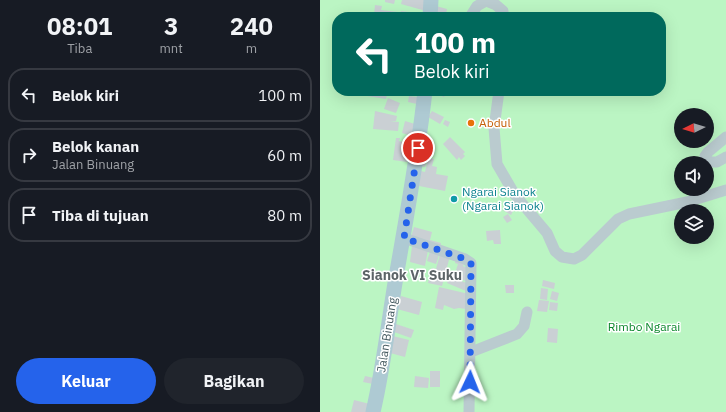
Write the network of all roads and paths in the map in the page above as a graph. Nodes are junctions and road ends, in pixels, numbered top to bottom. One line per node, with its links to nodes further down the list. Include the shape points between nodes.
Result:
1 (431, 0): 2 (main road)
2 (430, 12)
3 (473, 12): 4 (street, via 477,6 486,1 496,5)
4 (503, 12)
5 (424, 96): 10 (main road, Jalan Binuang)
6 (498, 96): 9 (street, via 494,128 497,164 515,195 547,233 562,257 574,258 582,254 618,219 629,214 687,202)
7 (726, 137): 8 (street, via 706,156 709,162)
8 (726, 157)
9 (726, 190)
10 (404, 238): 12 (street, via 471,263); 13 (main road, Jalan Binuang)
11 (527, 312): 12 (street, via 524,326 517,334)
12 (471, 352): 14 (street)
13 (373, 412)
14 (469, 412)

